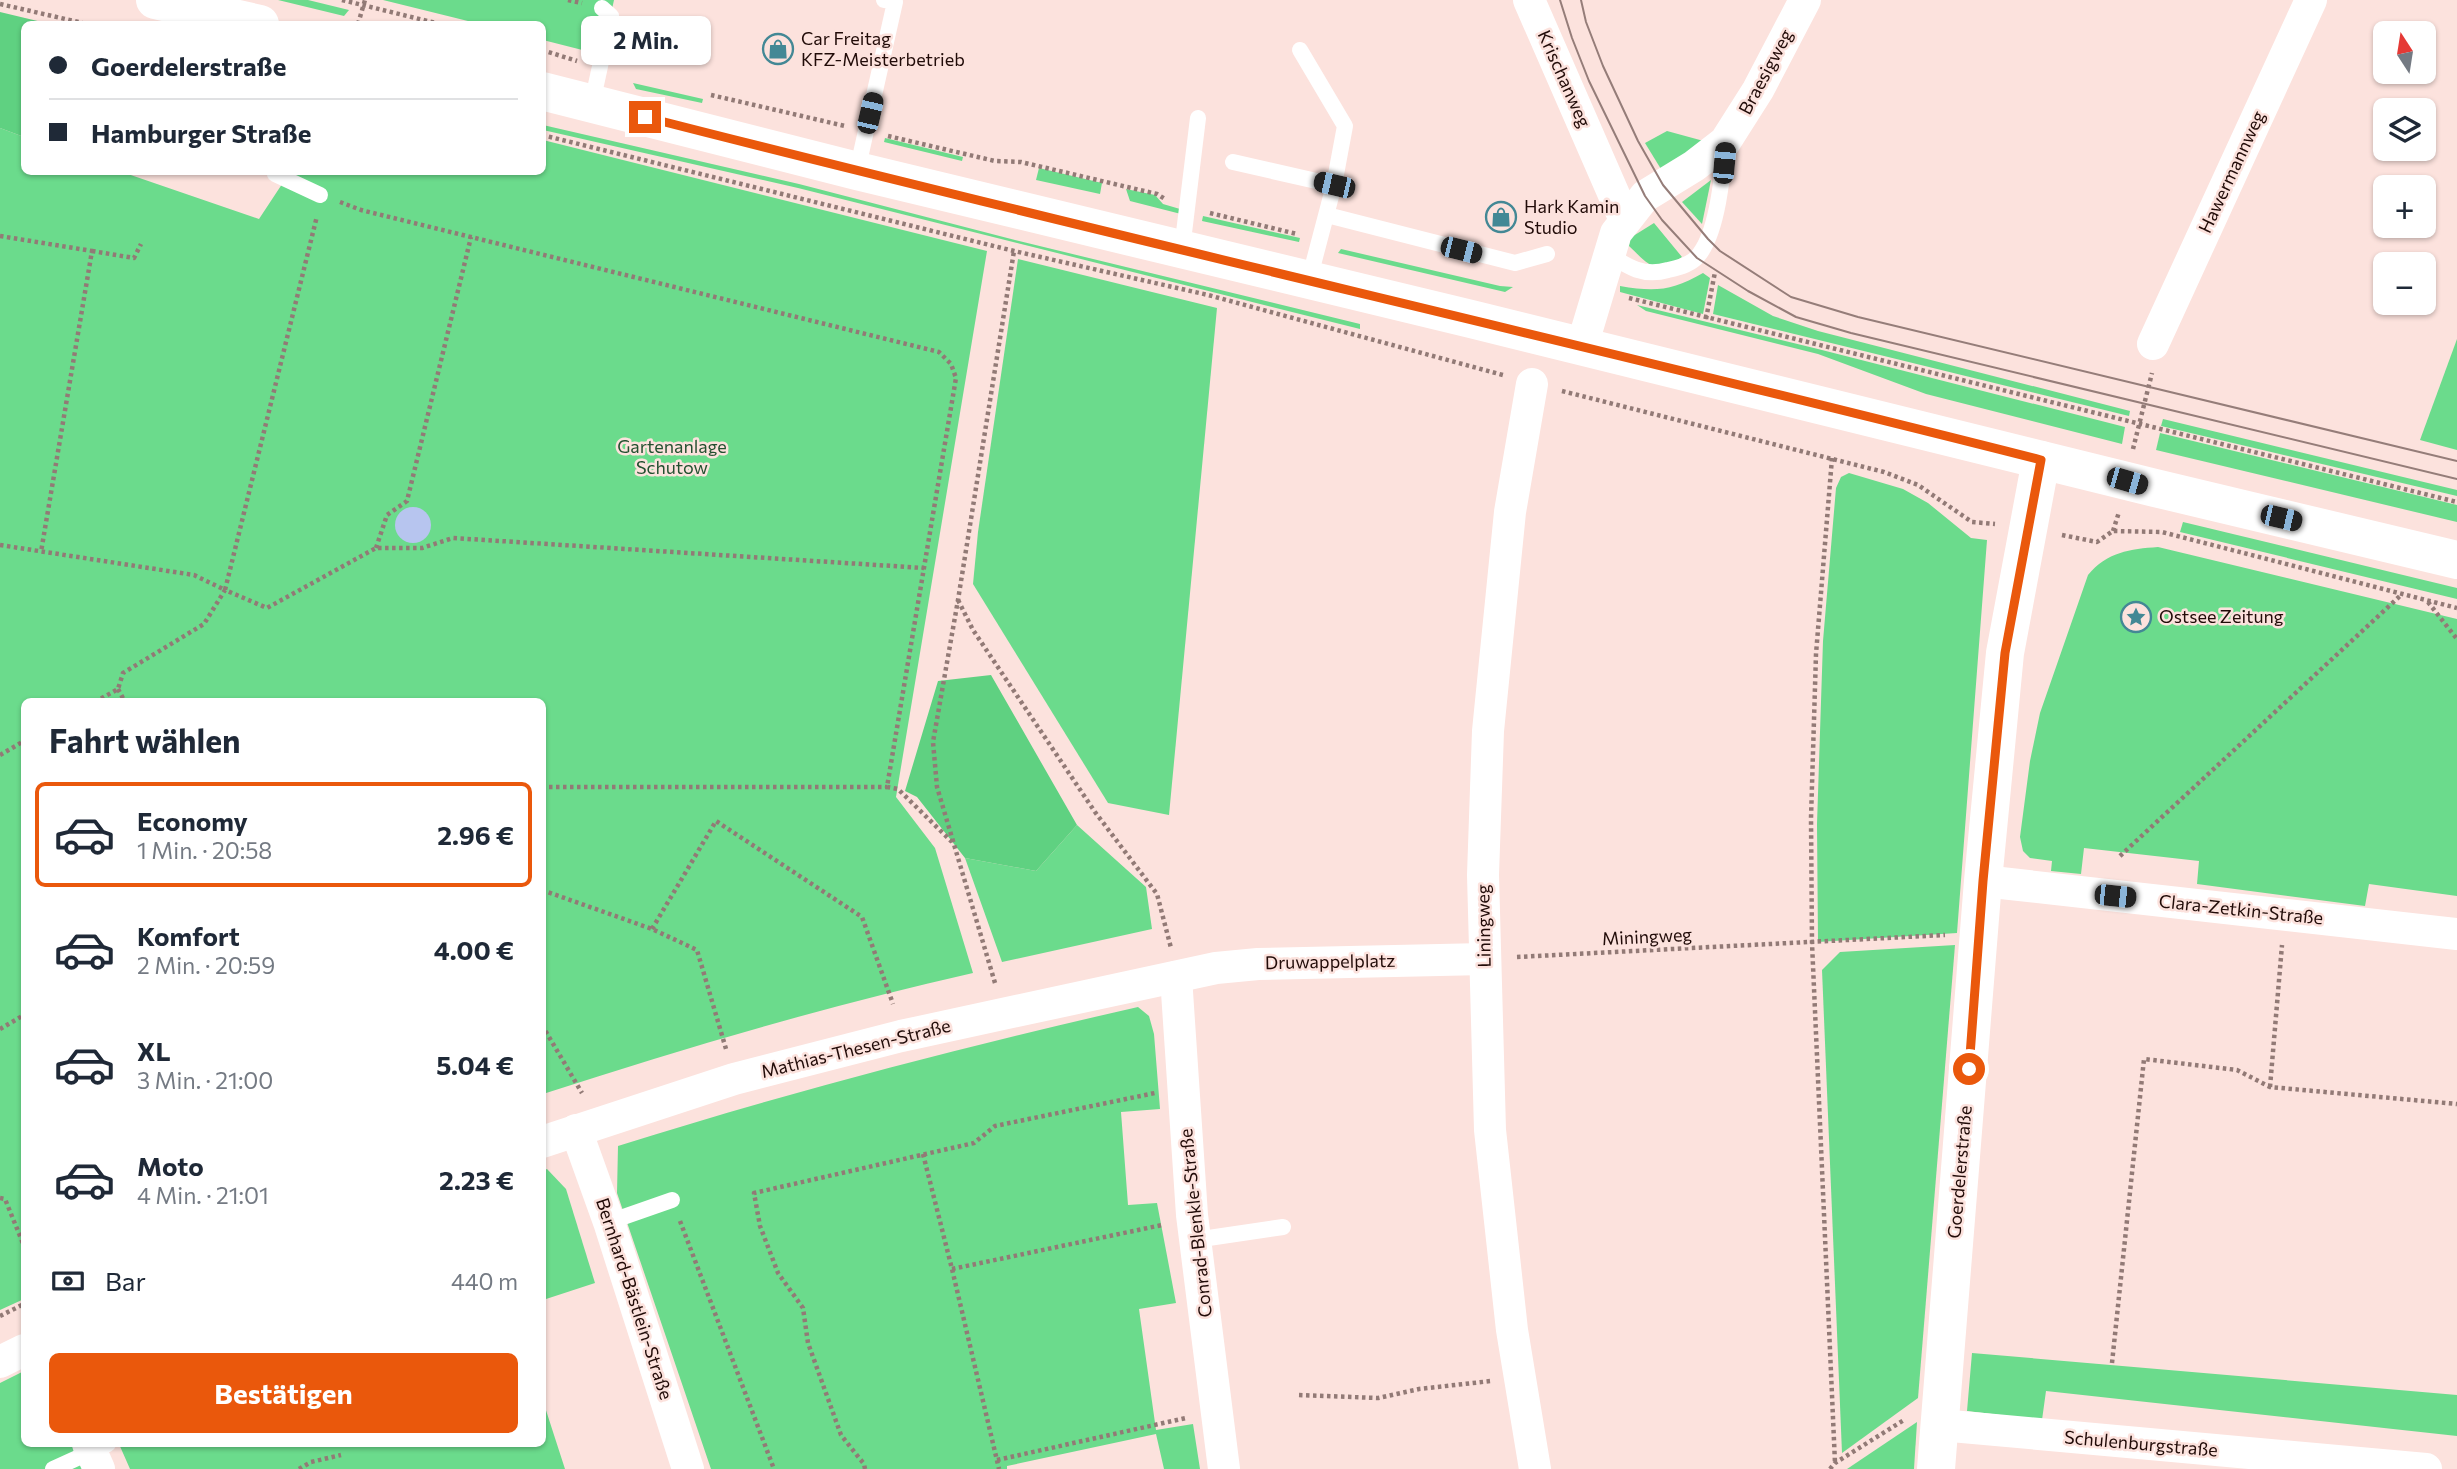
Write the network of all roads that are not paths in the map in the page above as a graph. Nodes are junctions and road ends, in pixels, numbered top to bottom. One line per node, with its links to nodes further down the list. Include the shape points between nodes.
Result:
1 (155, 0): 7 (main road)
2 (884, 0): 14 (lane, via 895,2)
3 (1529, 0): 19 (street, Krischanweg)
4 (1805, 0): 12 (street, Braesigweg)
5 (2311, 0): 24 (street, Hawermannweg)
6 (602, 8): 9 (lane, via 611,16)
7 (247, 21)
8 (1300, 50): 16 (lane, via 1345,126)
9 (595, 86): 10 (main road); 14 (main road)
10 (546, 91)
11 (1198, 118): 20 (lane)
12 (1725, 142): 19 (street, Braesigweg, via 1645,196); 22 (lane, via 1722,185 1708,239 1697,258 1684,267 1658,273 1630,269)
13 (1233, 162): 16 (lane)
14 (857, 171): 20 (main road)
15 (277, 175): 17 (lane)
16 (1334, 185): 18 (lane)
17 (320, 195)
18 (1327, 215): 21 (lane, via 1515,263); 23 (lane)
19 (1625, 220): 22 (street, Braesigweg)
20 (1182, 249): 23 (main road)
21 (1547, 254)
22 (1608, 254): 25 (street, Braesigweg)
23 (1309, 280): 25 (main road)
24 (2153, 344)
25 (1582, 346): 27 (main road)
26 (1532, 384): 31 (street, Liningweg, via 1510,512 1488,731)
27 (2041, 460): 28 (main road); 29 (main road, Goerdelerstraße, via 2005,653)
28 (2457, 560)
29 (1998, 883): 30 (street, Clara-Zetkin-Straße); 41 (main road, Goerdelerstraße)
30 (2457, 934)
31 (1485, 959): 32 (street, Druwappelplatz, via 1258,964); 47 (street, Liningweg, via 1490,1130 1512,1330)
32 (1176, 977): 33 (street, Mathias-Thesen-Straße, via 901,1036 734,1079); 38 (street, Conrad-Blenkle-Straße)
33 (576, 1130): 34 (street, Mathias-Thesen-Straße); 36 (street, Bernhard-Bästlein-Straße)
34 (546, 1141)
35 (673, 1200): 36 (lane)
36 (609, 1222): 45 (street, Bernhard-Bästlein-Straße)
37 (1283, 1227): 38 (lane)
38 (1195, 1240): 46 (street, Conrad-Blenkle-Straße)
39 (21, 1352): 40 (street)
40 (0, 1362)
41 (1940, 1420): 43 (street, Schulenburgstraße); 48 (main road, Goerdelerstraße)
42 (97, 1452): 44 (lane)
43 (2300, 1464): 49 (street, Schulenburgstraße)
44 (53, 1469)
45 (688, 1469)
46 (1224, 1469)
47 (1535, 1469)
48 (1936, 1469)
49 (2426, 1469)

